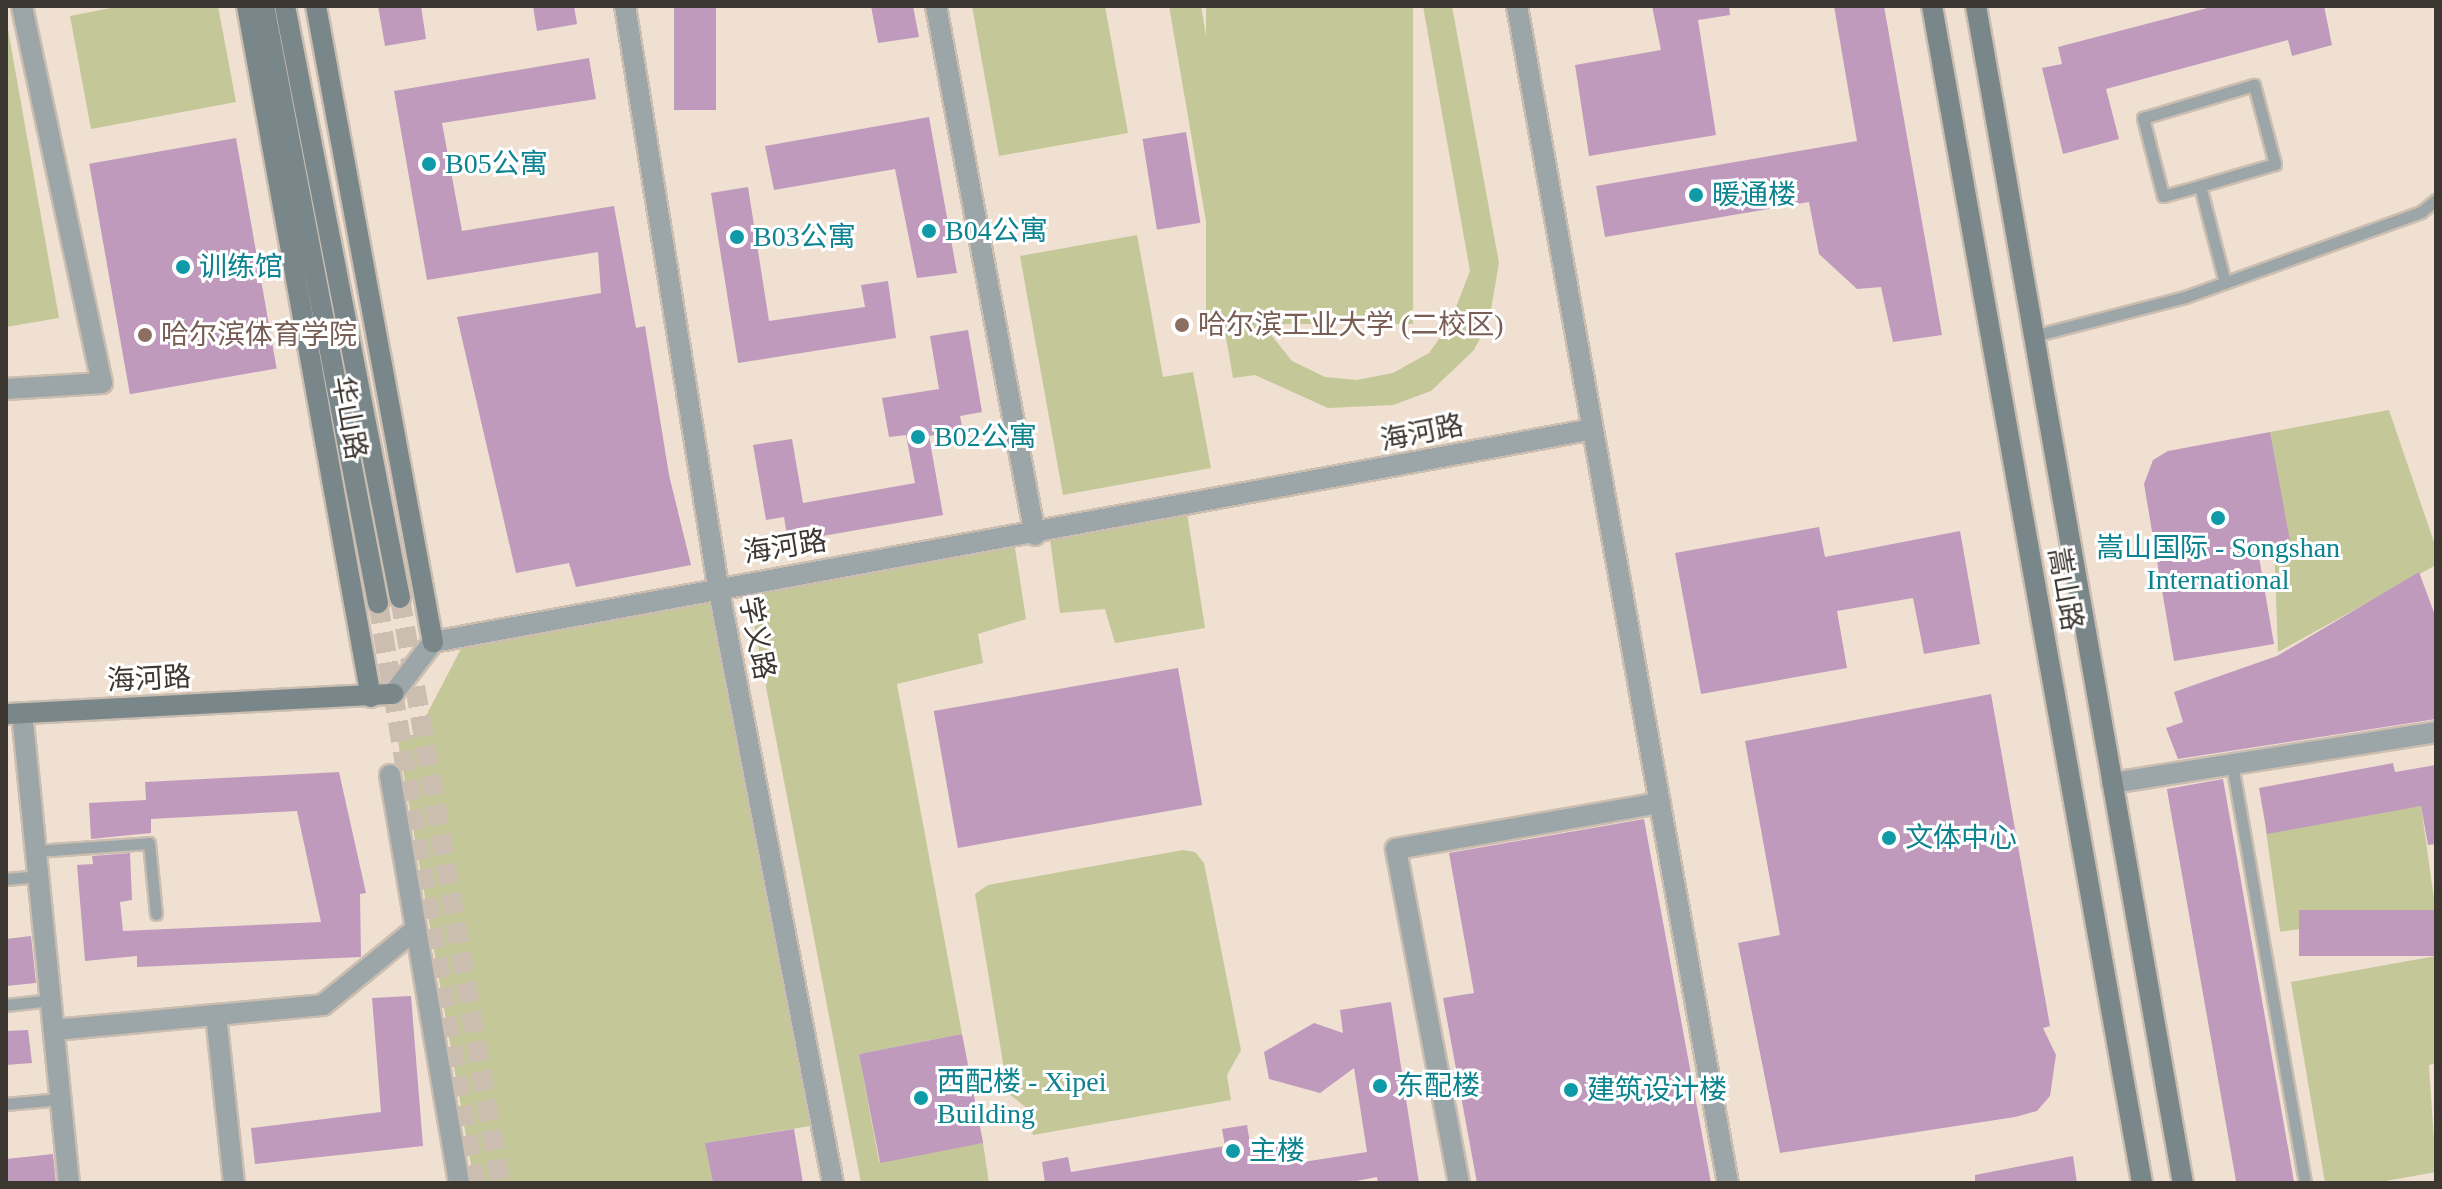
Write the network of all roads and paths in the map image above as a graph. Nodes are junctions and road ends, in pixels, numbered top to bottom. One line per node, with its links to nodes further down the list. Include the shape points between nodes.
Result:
1 (22, 6): 15 (street, via 102,383)
2 (247, 6): 23 (main road, 华山路)
3 (264, 6): 20 (main road)
4 (285, 6): 19 (main road, 华山路)
5 (316, 6): 21 (main road)
6 (625, 6): 18 (street, 学义路)
7 (936, 6): 17 (street)
8 (1517, 6): 16 (street)
9 (1932, 6): 47 (main road, 嵩山路)
10 (1976, 6): 14 (main road, 嵩山路)
11 (2200, 186): 11 (lane, via 2275,164 2254,85 2143,118 2163,196); 13 (lane)
12 (2436, 200): 13 (lane, via 2421,212)
13 (2225, 283): 14 (lane)
14 (2033, 336): 28 (main road, 嵩山路)
15 (6, 389)
16 (1593, 429): 17 (street, 海河路); 29 (street)
17 (1035, 535): 18 (street, 海河路)
18 (718, 586): 21 (street, 海河路); 44 (street, 学义路)
19 (400, 598)
20 (378, 603)
21 (433, 642): 22 (street, 海河路)
22 (393, 694): 23 (main road, 海河路)
23 (371, 697): 24 (main road, 海河路)
24 (14, 713): 30 (street)
25 (2436, 732): 26 (street)
26 (2232, 764): 28 (street); 49 (lane)
27 (390, 775): 34 (street)
28 (2112, 783): 48 (main road, 嵩山路)
29 (1660, 803): 45 (street, via 1396,849); 46 (street)
30 (36, 851): 31 (street); 33 (lane, via 149,843)
31 (38, 876): 32 (lane); 35 (street)
32 (6, 879)
33 (156, 914)
34 (416, 929): 37 (street, via 323,1005); 43 (street)
35 (51, 1000): 36 (lane); 38 (street)
36 (6, 1005)
37 (216, 1015): 38 (street); 42 (street)
38 (54, 1030): 39 (street)
39 (60, 1099): 40 (lane); 41 (street)
40 (6, 1104)
41 (69, 1183)
42 (234, 1183)
43 (459, 1183)
44 (833, 1183)
45 (1459, 1183)
46 (1728, 1183)
47 (2142, 1183)
48 (2183, 1183)
49 (2305, 1183)

